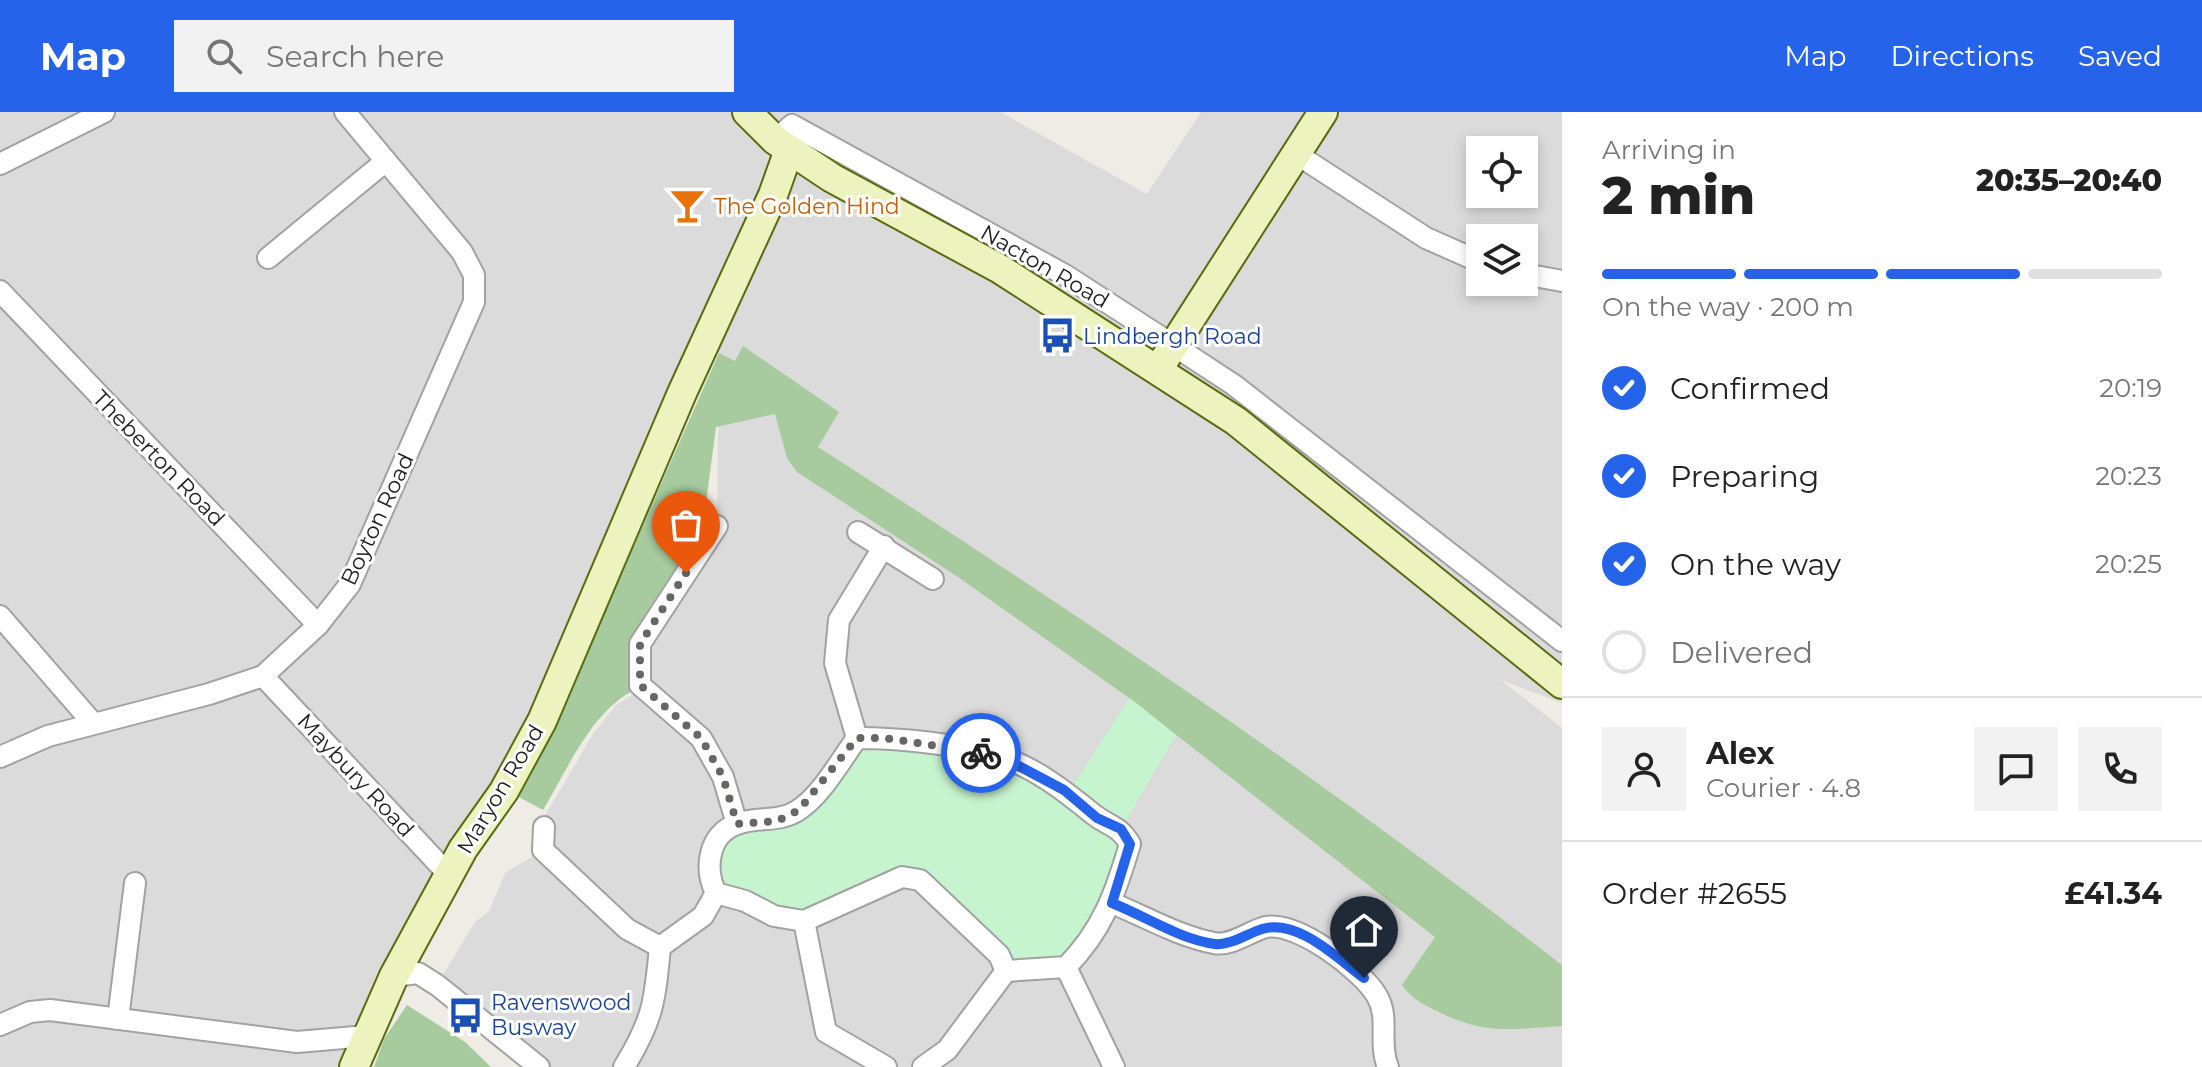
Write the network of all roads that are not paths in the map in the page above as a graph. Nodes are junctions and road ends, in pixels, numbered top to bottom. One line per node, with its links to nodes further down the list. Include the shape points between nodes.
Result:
1 (104, 112): 8 (street)
2 (345, 112): 7 (street, Boyton Road)
3 (747, 112): 5 (street, Nacton Road)
4 (1323, 112): 6 (street)
5 (782, 145): 14 (street, Nacton Road, via 832,178); 14 (street, Nacton Road, via 792,125 1065,275); 31 (street, Maryon Road, via 773,195 542,721)
6 (1298, 155): 9 (street, via 1426,238); 14 (street)
7 (386, 161): 10 (street); 22 (street, Boyton Road, via 462,252 474,275 474,302 350,584)
8 (0, 164)
9 (1466, 256)
10 (268, 258)
11 (1538, 277): 12 (street)
12 (1562, 281)
13 (0, 291): 22 (street, Theberton Road)
14 (1166, 356): 18 (street, Nacton Road, via 1234,385); 20 (street, Nacton Road, via 1236,421)
15 (717, 526): 29 (street, via 640,644 640,685 701,738 723,777)
16 (858, 532): 17 (street)
17 (884, 546): 19 (street); 27 (street, via 839,620 835,663)
18 (1457, 557): 20 (street); 23 (street, Nacton Road)
19 (933, 579)
20 (1439, 582): 25 (street, Nacton Road)
21 (0, 616): 26 (street)
22 (318, 625): 24 (street, Boyton Road)
23 (1562, 641)
24 (263, 676): 26 (street, Boyton Road); 31 (street, Maybury Road)
25 (1562, 684)
26 (92, 722): 28 (street, Boyton Road)
27 (857, 738): 29 (street, via 799,810 777,821); 34 (street, via 1000,756 1064,790 1097,818 1121,829 1130,844)
28 (0, 757)
29 (737, 824): 33 (street, via 713,847 709,868)
30 (544, 827): 36 (street, via 543,850 627,929)
31 (449, 875): 39 (street, Maryon Road)
32 (135, 883): 40 (street)
33 (716, 893): 35 (street, via 774,916); 36 (street, via 703,916)
34 (1112, 903): 38 (street); 49 (street, via 1180,934 1219,945 1266,927 1299,932 1364,978 1378,997)
35 (804, 921): 37 (street, via 902,877 920,880 999,955); 47 (street, via 826,1032)
36 (660, 947): 46 (street, via 647,1030)
37 (1006, 971): 38 (street); 48 (street, via 947,1050)
38 (1071, 975): 43 (street)
39 (394, 976): 42 (street, Maryon Road); 45 (street, via 418,973)
40 (118, 1019): 41 (street, via 50,1010); 42 (street, via 297,1042)
41 (0, 1025)
42 (367, 1036): 44 (street, Maryon Road)
43 (1113, 1066)
44 (354, 1067)
45 (539, 1067)
46 (624, 1067)
47 (886, 1067)
48 (923, 1067)
49 (1388, 1067)

